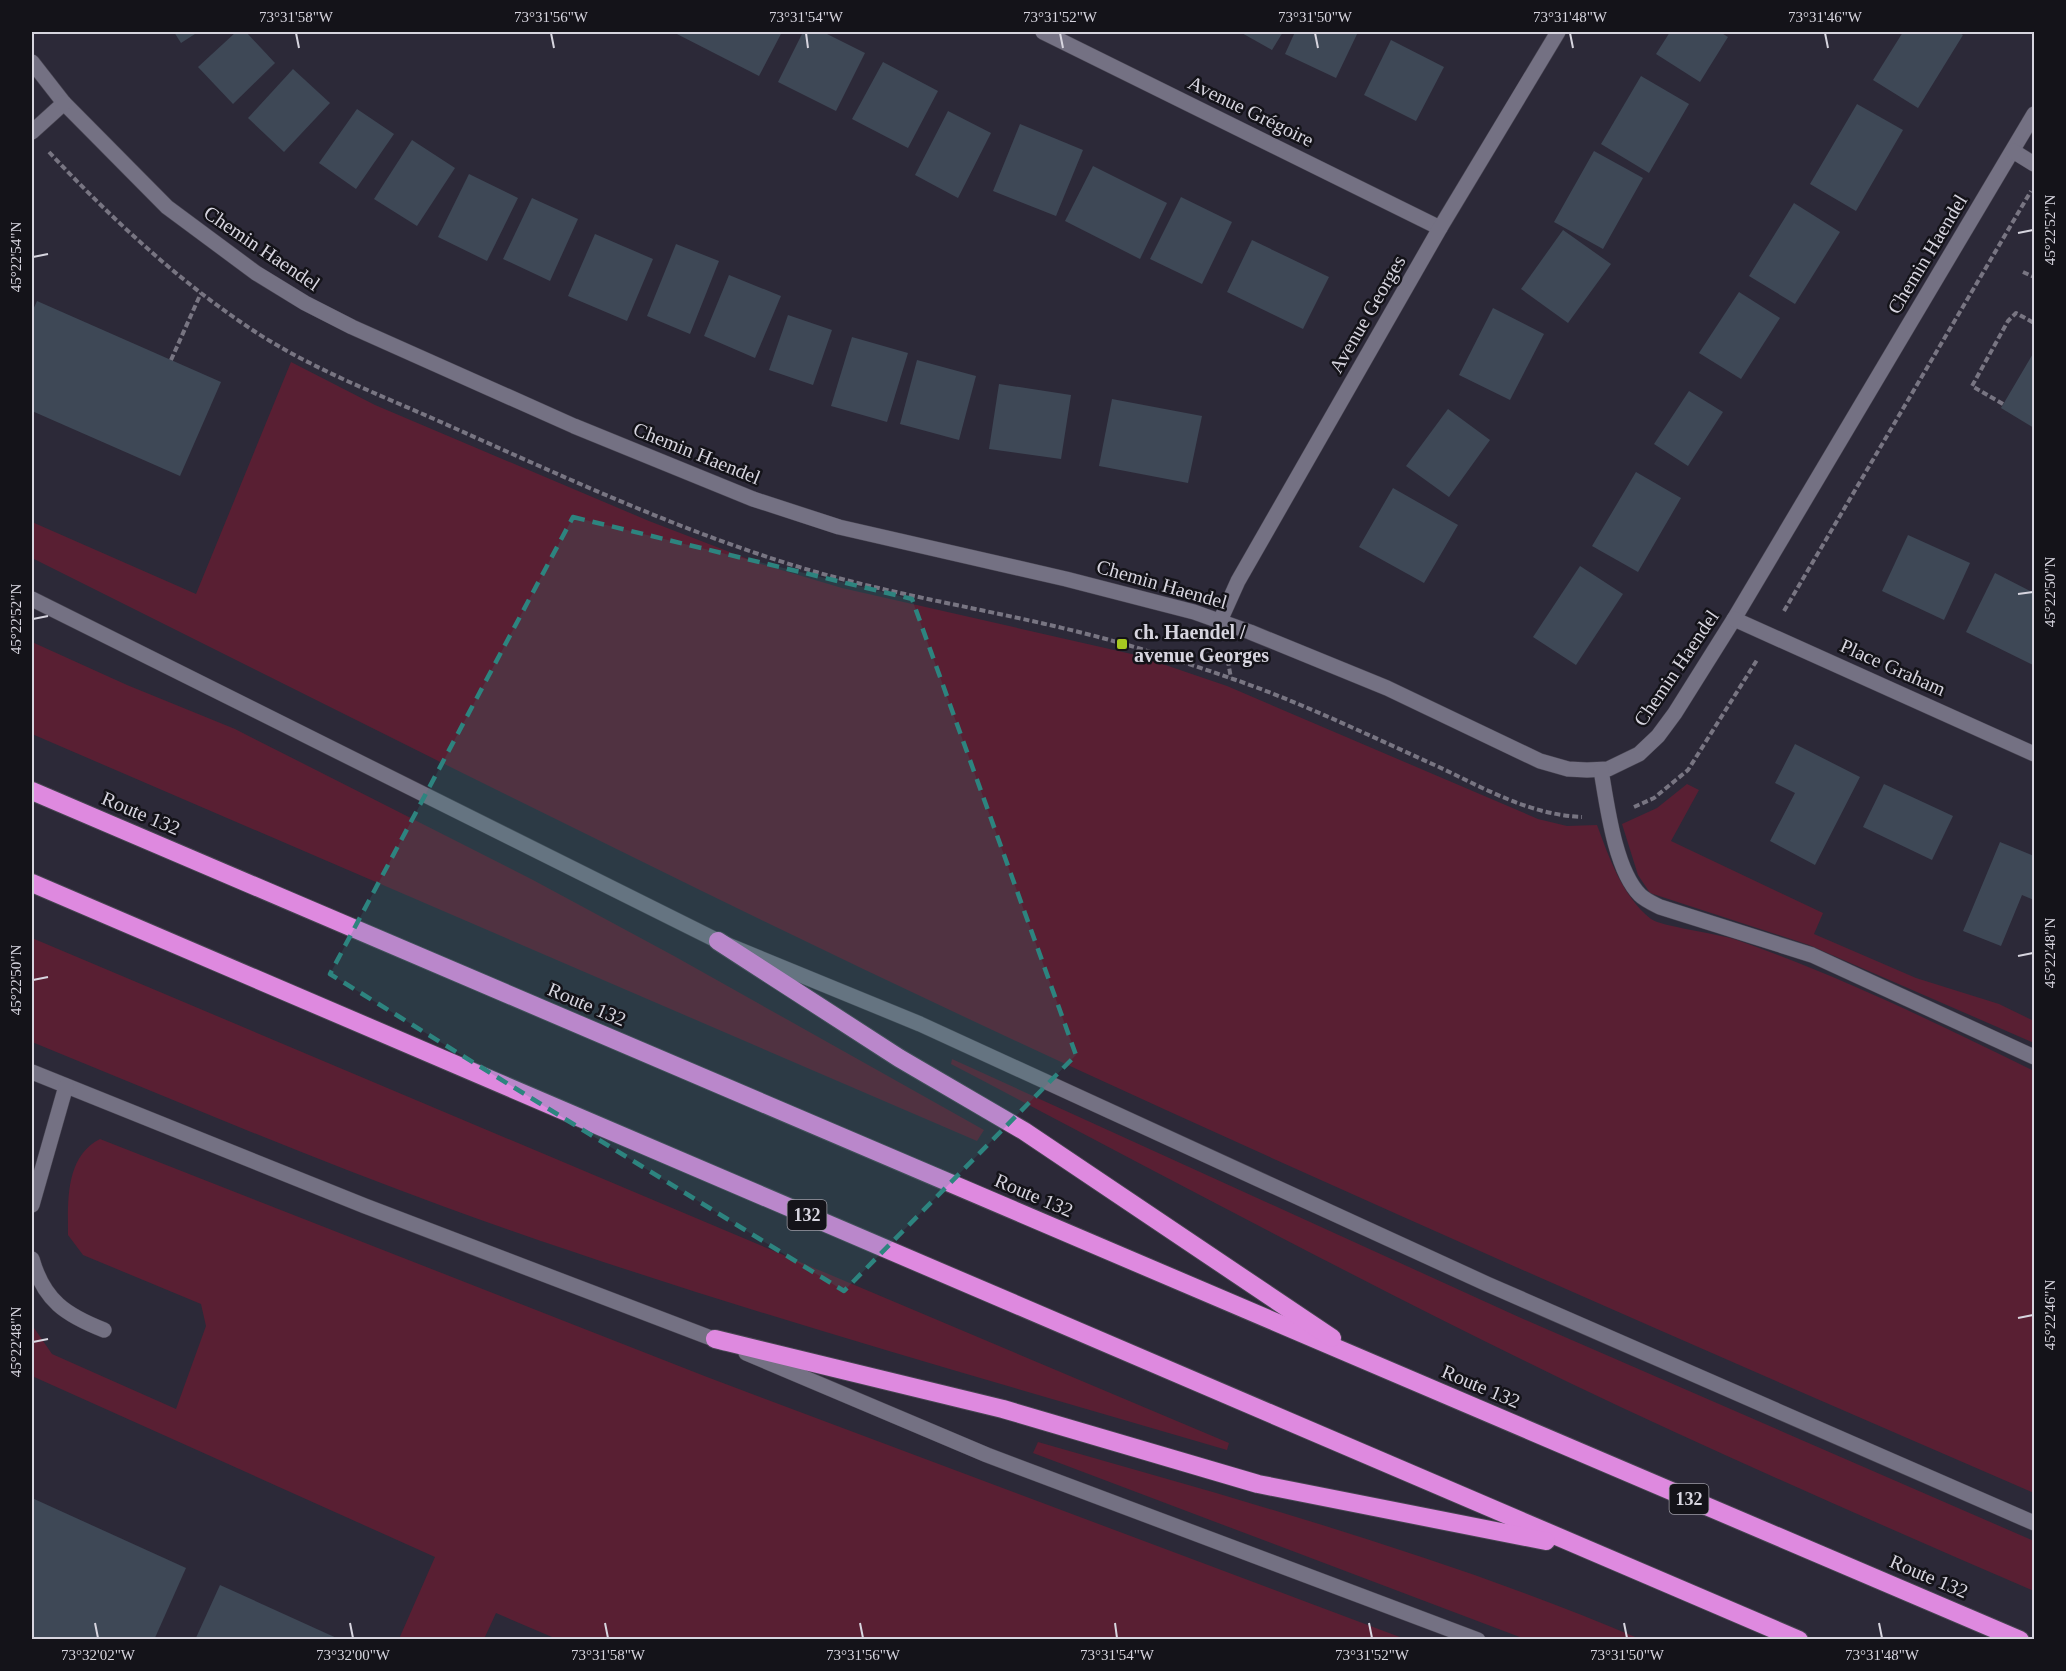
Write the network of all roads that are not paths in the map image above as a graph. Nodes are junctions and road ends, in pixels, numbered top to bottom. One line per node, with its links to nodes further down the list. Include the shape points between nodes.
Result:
1 (1044, 32): 9 (street, Avenue Grégoire)
2 (1558, 32): 9 (street, Avenue Georges)
3 (32, 62): 4 (street, Chemin Haendel)
4 (64, 103): 6 (street); 12 (street, Chemin Haendel, via 167,207 212,242 305,303 440,367 693,477 798,514)
5 (2034, 114): 7 (street, Chemin Haendel)
6 (32, 132)
7 (2013, 151): 8 (street); 11 (street, Chemin Haendel)
8 (2034, 164)
9 (1440, 228): 12 (street, Avenue Georges, via 1238,581)
10 (32, 599): 17 (street)
11 (1734, 619): 13 (street, Place Graham); 14 (street, Chemin Haendel, via 1658,736 1629,760)
12 (1220, 621): 14 (street, Chemin Haendel, via 1387,688 1540,761 1568,769)
13 (2034, 753)
14 (1601, 770): 18 (street, via 1625,870 1640,895 1660,907 1812,955)
15 (32, 791): 25 (highway, Route 132 / 132)
16 (32, 883): 27 (highway, 132)
17 (718, 941): 25 (highway, via 899,1058 1024,1131); 26 (street, via 920,1024 1421,1255)
18 (2034, 1057)
19 (32, 1072): 20 (street)
20 (66, 1086): 21 (street); 24 (street, via 354,1202)
21 (32, 1205)
22 (32, 1259): 23 (street, via 36,1274 60,1309)
23 (104, 1330)
24 (715, 1340): 27 (highway, via 1003,1408 1258,1484); 28 (street, via 987,1455)
25 (1368, 1363): 30 (highway, Route 132 / 132)
26 (2034, 1523)
27 (1583, 1548): 29 (highway, 132)
28 (1478, 1640)
29 (1799, 1640)
30 (2020, 1640)

